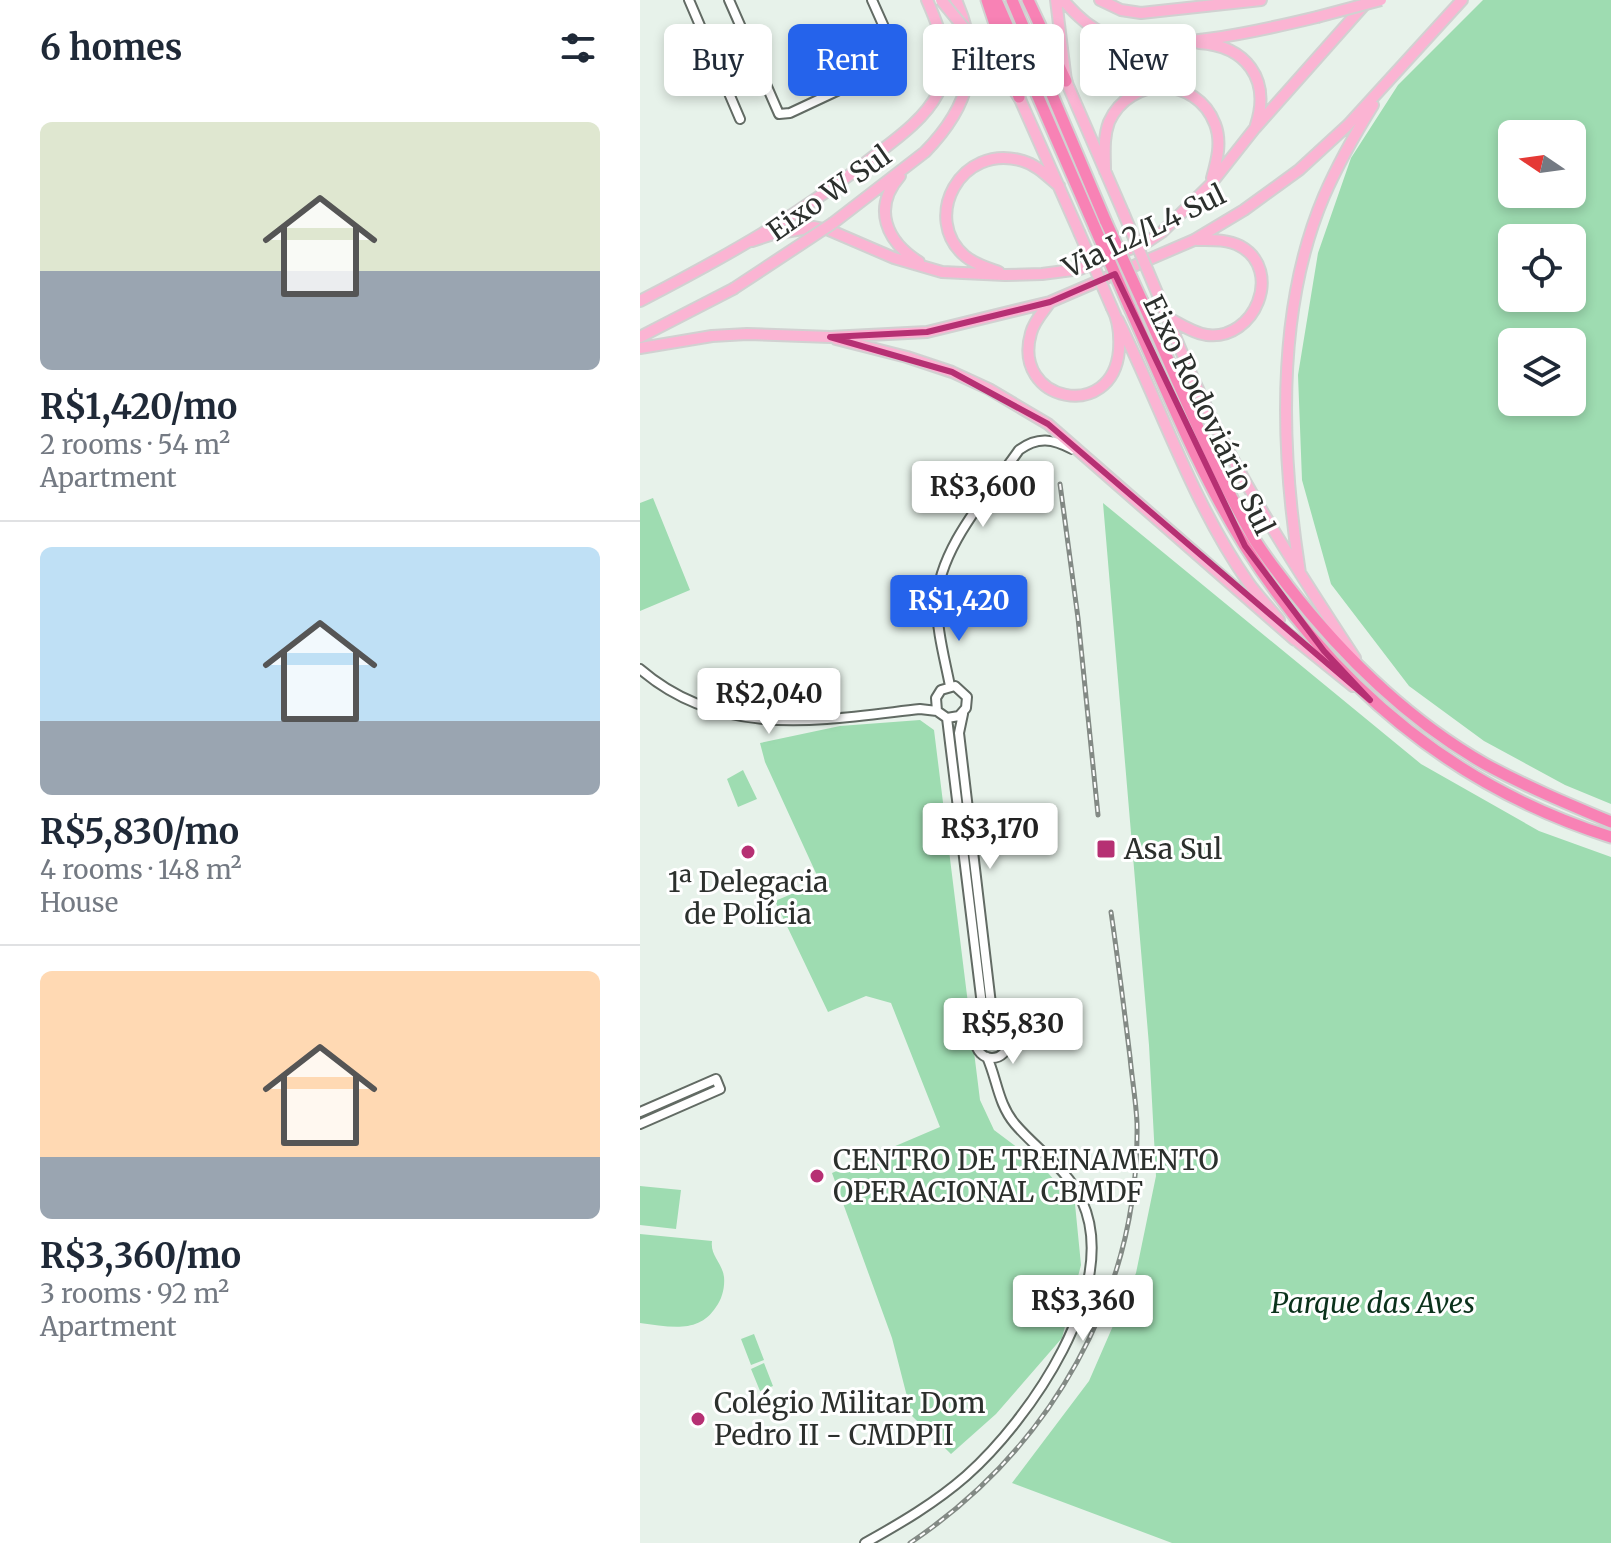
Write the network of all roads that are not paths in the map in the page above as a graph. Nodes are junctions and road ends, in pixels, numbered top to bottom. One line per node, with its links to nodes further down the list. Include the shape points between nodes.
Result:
1 (689, 0): 26 (street)
2 (729, 0): 24 (street, via 776,111 785,115)
3 (872, 0): 18 (street)
4 (927, 0): 33 (main road, via 945,52 942,81 928,108 839,184)
5 (941, 0): 25 (main road, bridge)
6 (956, 0): 28 (main road, Eixo W Sul, via 971,53 969,84 946,128)
7 (987, 0): 25 (highway)
8 (996, 0): 50 (highway, Eixo Rodoviário Sul, bridge, via 1205,473 1245,546 1324,651)
9 (1012, 0): 47 (highway, Eixo Rodoviário Sul, bridge, via 1106,222 1254,539 1317,623)
10 (1028, 0): 23 (highway)
11 (1056, 0): 23 (main road)
12 (1063, 0): 19 (main road)
13 (1100, 0): 14 (main road, via 1141,13)
14 (1261, 0)
15 (1369, 0): 27 (main road)
16 (1381, 0): 20 (main road, bridge, via 1276,27)
17 (1462, 0): 22 (main road, Via L2/L4 Sul)
18 (883, 24)
19 (1087, 24)
20 (1196, 38)
21 (1196, 43): 27 (main road, via 1225,46 1248,64 1261,96)
22 (1389, 78): 32 (main road, Via L2/L4 Sul, via 1299,170); 44 (main road, via 1323,198 1291,320 1285,457)
23 (1066, 81): 29 (main road)
24 (828, 96)
25 (1019, 97): 31 (main road)
26 (740, 119)
27 (1255, 128): 30 (main road)
28 (910, 165): 34 (main road, via 890,192 887,230 907,254); 40 (main road, Eixo W Sul, bridge, via 733,289)
29 (1105, 171): 30 (main road, via 1105,137 1118,107 1145,88 1159,86 1190,95 1208,109 1219,145); 38 (main road, bridge)
30 (1210, 185): 35 (main road, via 1147,242 1080,269)
31 (1059, 186): 35 (main road, via 1026,162 996,157 975,163 954,186 948,224 954,242 964,256); 39 (main road, bridge)
32 (1194, 240): 37 (main road, Via L2/L4 Sul); 38 (main road, via 1229,243 1251,254 1261,272 1257,308 1235,330 1221,334 1194,331)
33 (752, 241): 34 (main road, via 814,227); 36 (main road)
34 (942, 272): 35 (main road)
35 (1005, 275)
36 (640, 301)
37 (1050, 302): 39 (main road, via 1031,332 1028,348 1036,377 1060,395 1086,394 1113,374); 41 (main road, Via L2/L4 Sul, via 927,332)
38 (1167, 317): 44 (main road, via 1226,444)
39 (1118, 320): 45 (main road, via 1224,544)
40 (640, 337)
41 (855, 339): 42 (main road, Via L2/L4 Sul, via 747,334); 43 (main road, via 989,389 1048,424)
42 (640, 348)
43 (1091, 459): 45 (main road); 48 (street, via 1057,441 1037,441 1019,450 964,528 941,573 936,605)
44 (1300, 573): 47 (main road)
45 (1295, 640): 50 (main road)
46 (640, 669): 51 (street, via 705,707 747,717 810,721)
47 (1365, 673): 55 (highway, Eixo Rodoviário Sul, via 1483,763)
48 (950, 686): 49 (street); 53 (street, via 967,697)
49 (936, 698): 51 (street); 52 (street)
50 (1370, 700): 56 (highway, Eixo Rodoviário Sul, via 1476,778 1528,806)
51 (920, 709): 52 (street)
52 (937, 711): 54 (street)
53 (963, 713): 54 (street); 57 (street, via 959,733 975,882 991,1004)
54 (947, 718): 58 (street, via 982,1005)
55 (1611, 822)
56 (1611, 837)
57 (1001, 1029): 58 (street, via 988,1027); 59 (street, via 1008,1045)
58 (978, 1036): 60 (street, via 978,1048)
59 (1001, 1055): 60 (street); 61 (street)
60 (987, 1057): 61 (street)
61 (996, 1076): 66 (street, via 998,1094 1014,1122 1056,1163 1082,1200 1092,1236 1087,1286 1060,1355 1002,1439 942,1496)
62 (699, 1086): 63 (street); 63 (street, via 716,1079 720,1089); 64 (street)
63 (703, 1097): 65 (street)
64 (640, 1112)
65 (640, 1124)
66 (865, 1543)

